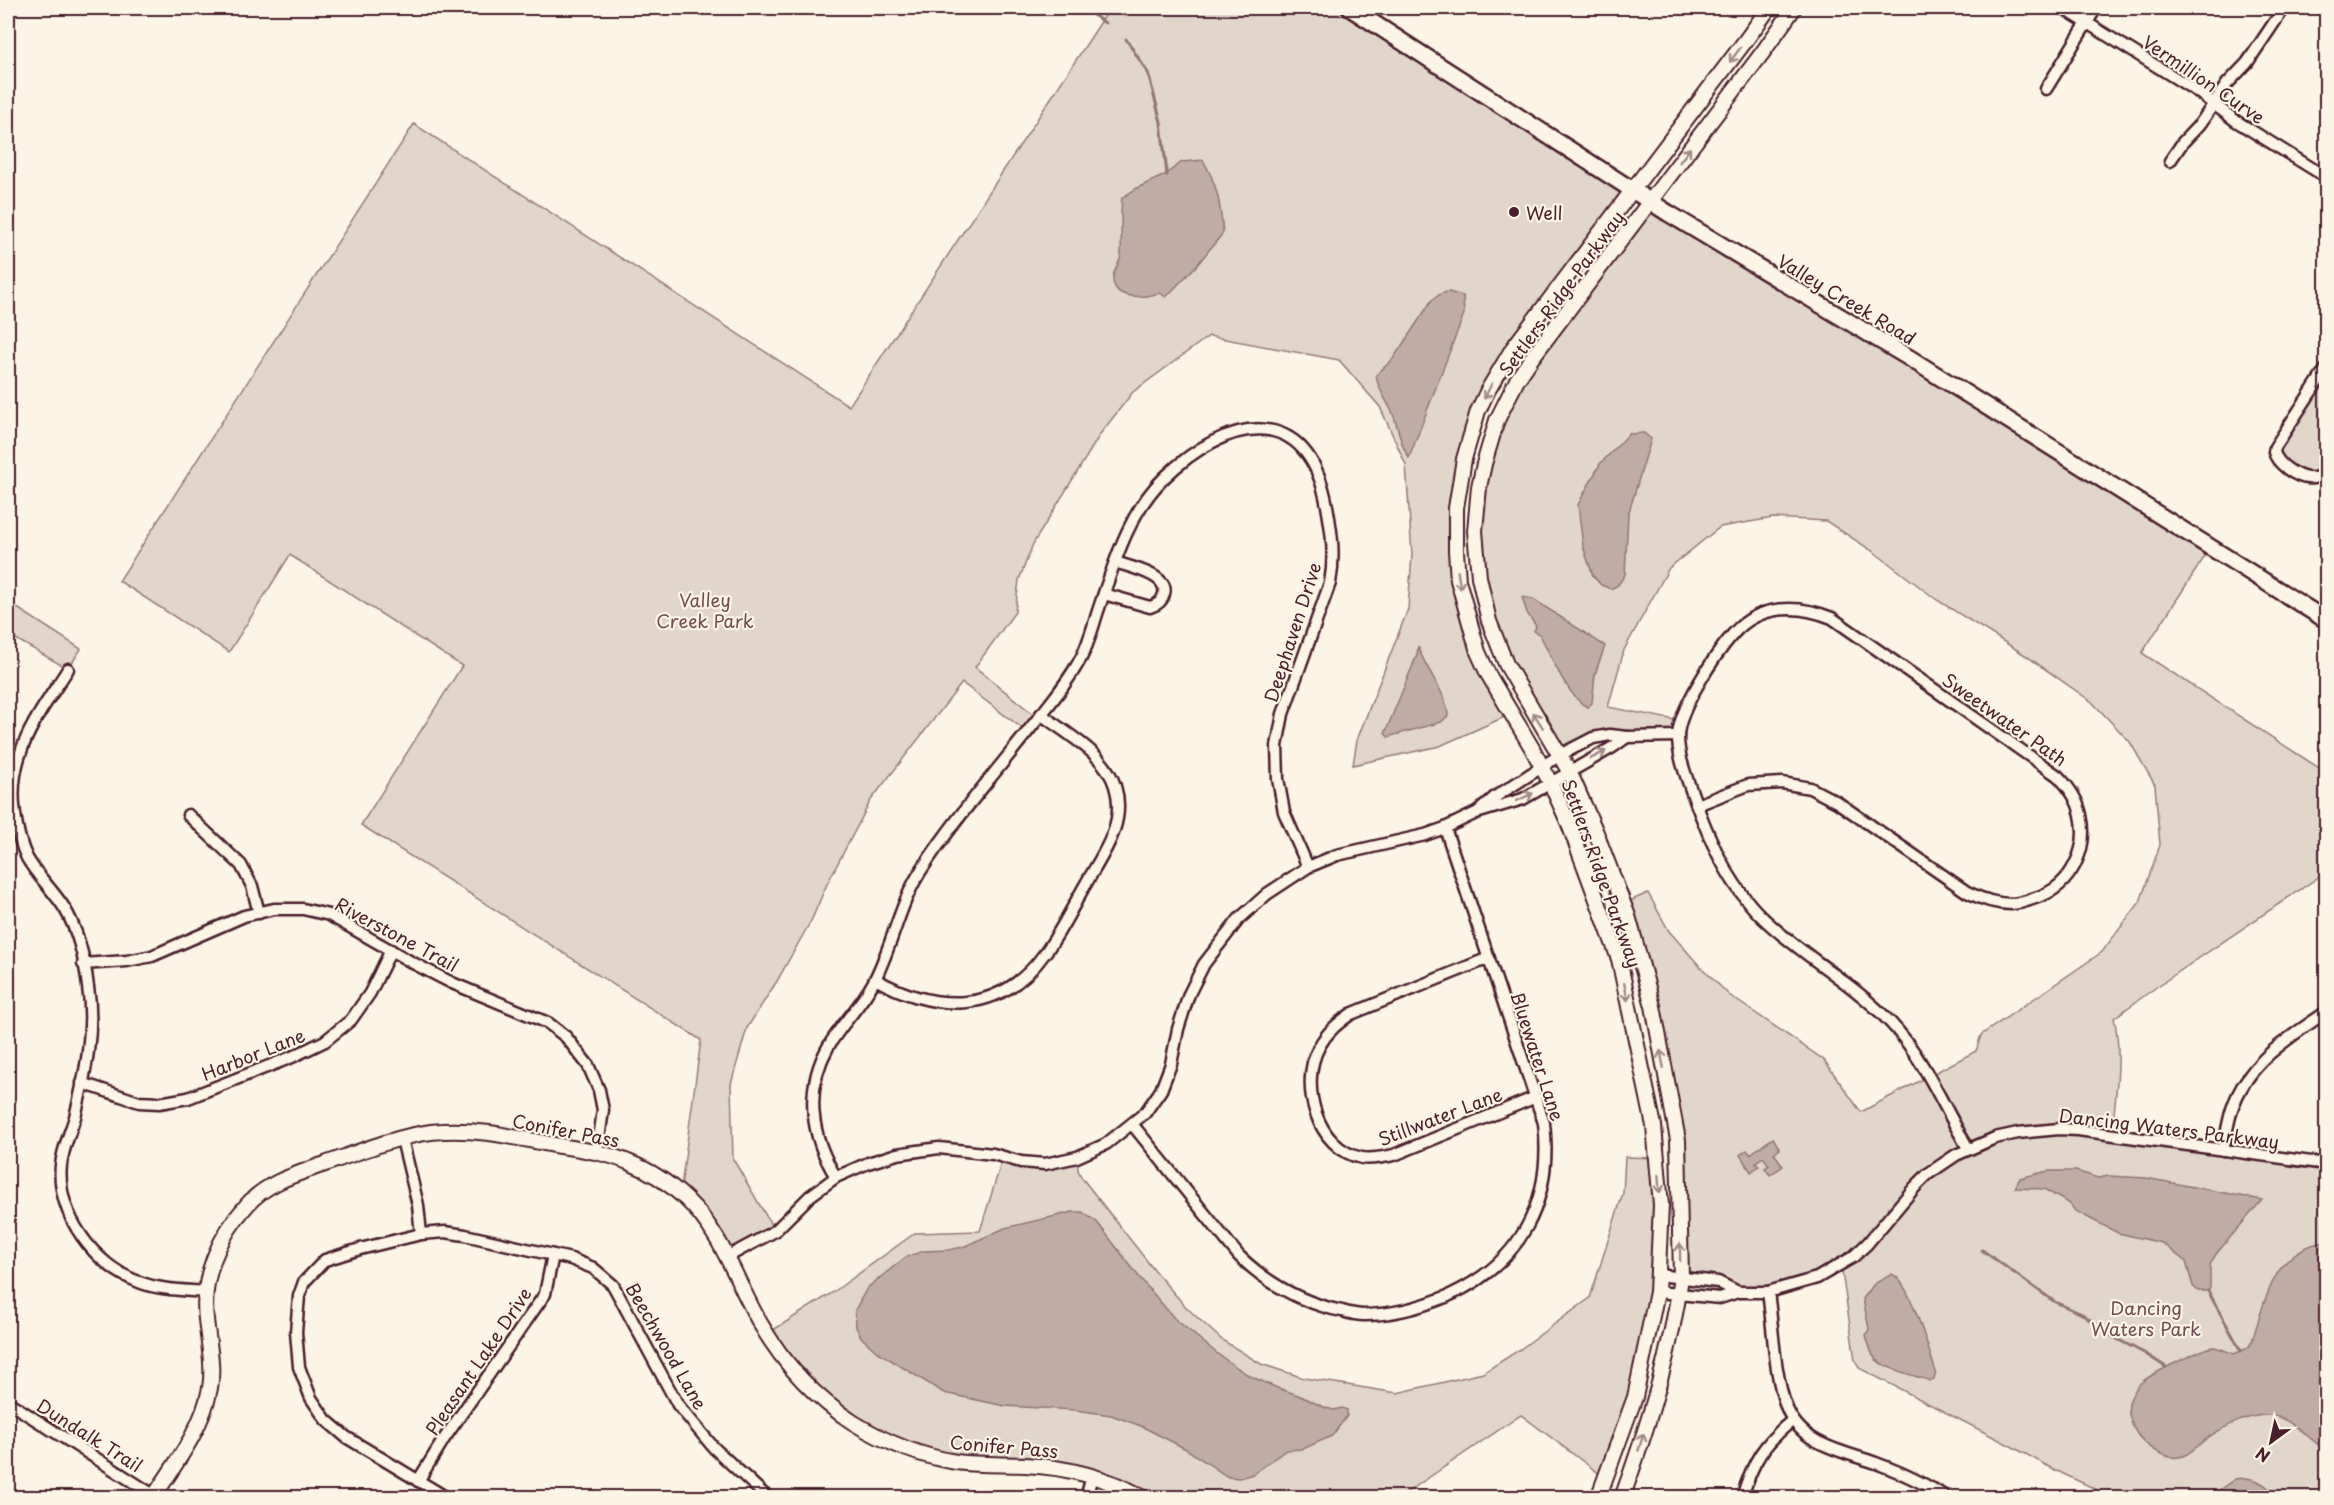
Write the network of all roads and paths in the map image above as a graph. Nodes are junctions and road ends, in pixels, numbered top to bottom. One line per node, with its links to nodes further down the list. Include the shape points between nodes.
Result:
1 (1350, 8): 12 (main road, Valley Creek Road)
2 (1769, 8): 12 (street, Settlers Ridge Parkway, one-way to 12)
3 (1794, 8): 13 (street, Settlers Ridge Parkway, one-way to 3)
4 (2063, 8): 7 (street, Vermillion Curve)
5 (2096, 8): 7 (street)
6 (2284, 8): 9 (street)
7 (2087, 22): 8 (street); 9 (street, Vermillion Curve)
8 (2046, 89)
9 (2214, 104): 10 (street); 11 (street, Vermillion Curve)
10 (2170, 161)
11 (2326, 177)
12 (1633, 190): 13 (main road, Valley Creek Road); 24 (street, Settlers Ridge Parkway, one-way to 24, via 1499,370 1478,411 1459,483 1456,561 1470,630 1488,674)
13 (1650, 201): 18 (main road, Valley Creek Road, via 1997,412); 23 (street, Settlers Ridge Parkway, one-way to 13, via 1506,664 1489,621 1475,551 1479,488 1497,420 1517,380)
14 (2326, 369): 15 (street, via 2274,452 2279,462 2300,476)
15 (2326, 474)
16 (1115, 562): 17 (street, Deephaven Drive); 17 (street, via 1157,577 1164,586 1163,597 1150,607); 31 (street, Deephaven Drive, via 1150,493 1176,467 1223,436 1247,429 1273,431 1297,443 1314,461 1325,492 1333,536 1333,563 1330,583 1283,714 1277,746 1284,812)
17 (1104, 594): 20 (street, Deephaven Drive, via 1082,656)
18 (2326, 620)
19 (68, 669): 35 (street, via 28,731 12,798 27,858 65,909 79,942)
20 (1041, 714): 36 (street, Deephaven Drive, via 918,875); 36 (street, via 1103,763 1115,784 1119,810 1113,837 1046,953 1027,974 1002,992 978,1000 925,1000 898,992)
21 (1678, 736): 22 (street); 27 (street, Sweetwater Path); 27 (street, Sweetwater Path, via 1690,699 1734,633 1759,615 1776,610 1815,611 1832,618 2058,776 2077,801 2083,832 2073,870 2062,883 2047,894 2014,904 1983,900 1967,892 1837,802 1810,788 1782,783 1748,785)
22 (1627, 737): 23 (street, via 1593,738); 25 (street, one-way to 22)
23 (1560, 754): 24 (street); 25 (street, Settlers Ridge Parkway)
24 (1543, 767): 26 (street, Settlers Ridge Parkway); 28 (street)
25 (1569, 771): 26 (street); 51 (street, Settlers Ridge Parkway, one-way to 25, via 1678,1140 1653,1006 1628,916)
26 (1551, 784): 28 (street, one-way to 26, via 1523,799); 50 (street, Settlers Ridge Parkway, one-way to 50, via 1618,959 1654,1126 1660,1205)
27 (1697, 805): 42 (street, Sweetwater Path, via 1716,853 1749,903 1778,932 1866,999 1892,1024 1928,1072)
28 (1476, 813): 30 (street)
29 (188, 815): 32 (street, via 241,865)
30 (1445, 828): 31 (street, via 1337,855); 34 (street, Bluewater Lane)
31 (1308, 867): 40 (street, via 1251,908 1204,963 1189,994 1161,1090)
32 (259, 913): 33 (street, Riverstone Trail, via 303,909 329,915); 35 (street, Riverstone Trail, via 152,956)
33 (391, 950): 38 (street, Harbor Lane, via 370,993 351,1020 325,1041 292,1057 188,1098 159,1103 139,1101); 44 (street, Riverstone Trail, via 452,982 548,1023 566,1037 588,1065 598,1090 603,1110)
34 (1489, 958): 39 (street, Bluewater Lane); 39 (street, Stillwater Lane, via 1351,1014 1338,1023 1318,1048 1313,1062 1311,1080 1316,1114 1331,1142 1362,1158 1377,1159)
35 (83, 964): 38 (street, via 90,1017)
36 (875, 979): 46 (street, Deephaven Drive, via 866,998 829,1045 817,1071 812,1105 815,1134)
37 (2326, 1012): 43 (street, via 2276,1046 2254,1068 2232,1110)
38 (82, 1083): 52 (street, via 61,1167 62,1191 86,1242 110,1266 139,1282)
39 (1536, 1097): 40 (street, Bluewater Lane, via 1546,1141 1544,1183 1534,1216 1506,1257 1465,1288 1435,1301 1401,1312 1362,1315 1324,1307 1287,1292 1258,1274)
40 (1132, 1124): 46 (street, via 1096,1149 1045,1164 939,1148 897,1154)
41 (402, 1139): 44 (street, Conifer Pass, via 433,1132 480,1131); 47 (street); 52 (street, Conifer Pass, via 276,1182 248,1203 216,1253)
42 (1968, 1148): 43 (street, Dancing Waters Parkway, via 1995,1138 2059,1129); 55 (street, Dancing Waters Parkway, via 1928,1174 1853,1257 1817,1278)
43 (2223, 1150): 45 (street, Dancing Waters Parkway)
44 (597, 1153): 49 (street, Conifer Pass, via 638,1166 676,1190 701,1215)
45 (2326, 1164)
46 (836, 1177): 49 (street, via 810,1196 775,1231)
47 (421, 1234): 48 (street, Beechwood Lane, via 465,1235); 60 (street, Beechwood Lane, via 325,1260 304,1282 296,1332 299,1367 311,1398 326,1420 346,1437)
48 (553, 1255): 60 (street, Pleasant Lake Drive, via 545,1294); 63 (street, Beechwood Lane, via 583,1263 613,1285 678,1405 714,1448)
49 (727, 1257): 59 (street, Conifer Pass, via 760,1324 779,1352 812,1390 852,1421 898,1445 933,1457 978,1464 1044,1466)
50 (1658, 1275): 51 (street, Dancing Waters Parkway); 53 (street, Settlers Ridge Parkway)
51 (1681, 1277): 54 (street, Dancing Waters Parkway, via 1718,1282); 56 (street, Settlers Ridge Parkway)
52 (206, 1292): 61 (street, Conifer Pass, via 210,1386 189,1443)
53 (1657, 1292): 56 (street, Dancing Waters Parkway); 66 (street, Settlers Ridge Parkway, via 1635,1397)
54 (1738, 1292): 55 (street, Dancing Waters Parkway); 56 (street, Dancing Waters Parkway, via 1720,1298)
55 (1768, 1292): 58 (street, via 1781,1391)
56 (1678, 1295): 67 (street, Settlers Ridge Parkway, one-way to 56, via 1663,1373)
57 (8, 1402): 61 (street, Dundalk Trail)
58 (1793, 1420): 68 (street, via 1764,1447); 69 (street, via 1825,1447 1897,1471)
59 (1092, 1476): 64 (street); 65 (street, Conifer Pass)
60 (418, 1481): 62 (street, Beechwood Lane)
61 (154, 1496)
62 (447, 1497)
63 (768, 1497)
64 (1086, 1497)
65 (1144, 1497)
66 (1598, 1497)
67 (1622, 1497)
68 (1742, 1497)
69 (1947, 1497)

